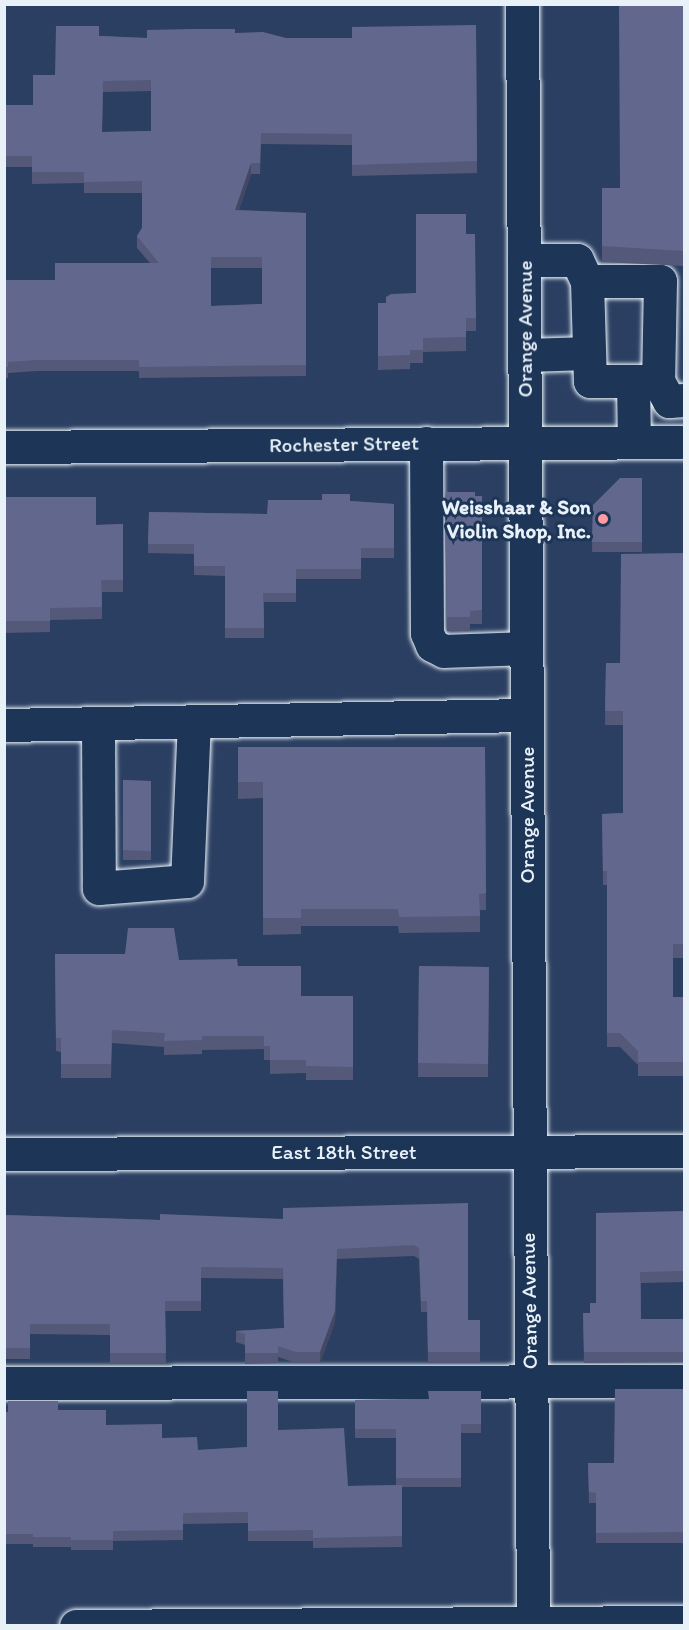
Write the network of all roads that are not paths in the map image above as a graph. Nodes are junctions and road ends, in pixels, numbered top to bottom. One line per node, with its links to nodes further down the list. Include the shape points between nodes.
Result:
1 (522, 4): 2 (street, Orange Avenue)
2 (525, 260): 3 (street, via 577,260); 5 (street, Orange Avenue)
3 (587, 281): 4 (street); 6 (street, via 660,282)
4 (589, 352): 5 (street); 6 (street, via 590,381)
5 (525, 356): 9 (street, Orange Avenue)
6 (646, 381): 7 (street, via 669,401); 10 (street)
7 (684, 400)
8 (684, 441): 10 (street, Rochester Street)
9 (526, 442): 10 (street, Rochester Street); 11 (street, Rochester Street); 13 (street, Orange Avenue)
10 (634, 442)
11 (426, 443): 12 (street, Rochester Street); 13 (street, via 427,633 432,645 444,651)
12 (4, 447)
13 (526, 648): 14 (street, Orange Avenue)
14 (527, 715): 15 (street); 19 (street, Orange Avenue)
15 (194, 722): 16 (street); 16 (street, via 187,881 99,888)
16 (98, 724): 17 (street)
17 (4, 725)
18 (684, 1150): 19 (street, East 18th Street)
19 (528, 1151): 20 (street, East 18th Street); 22 (street, Orange Avenue)
20 (4, 1154)
21 (684, 1381): 22 (street)
22 (530, 1382): 23 (street); 25 (street, Orange Avenue)
23 (4, 1383)
24 (684, 1622): 25 (street)
25 (533, 1624): 26 (street)
26 (76, 1626)

